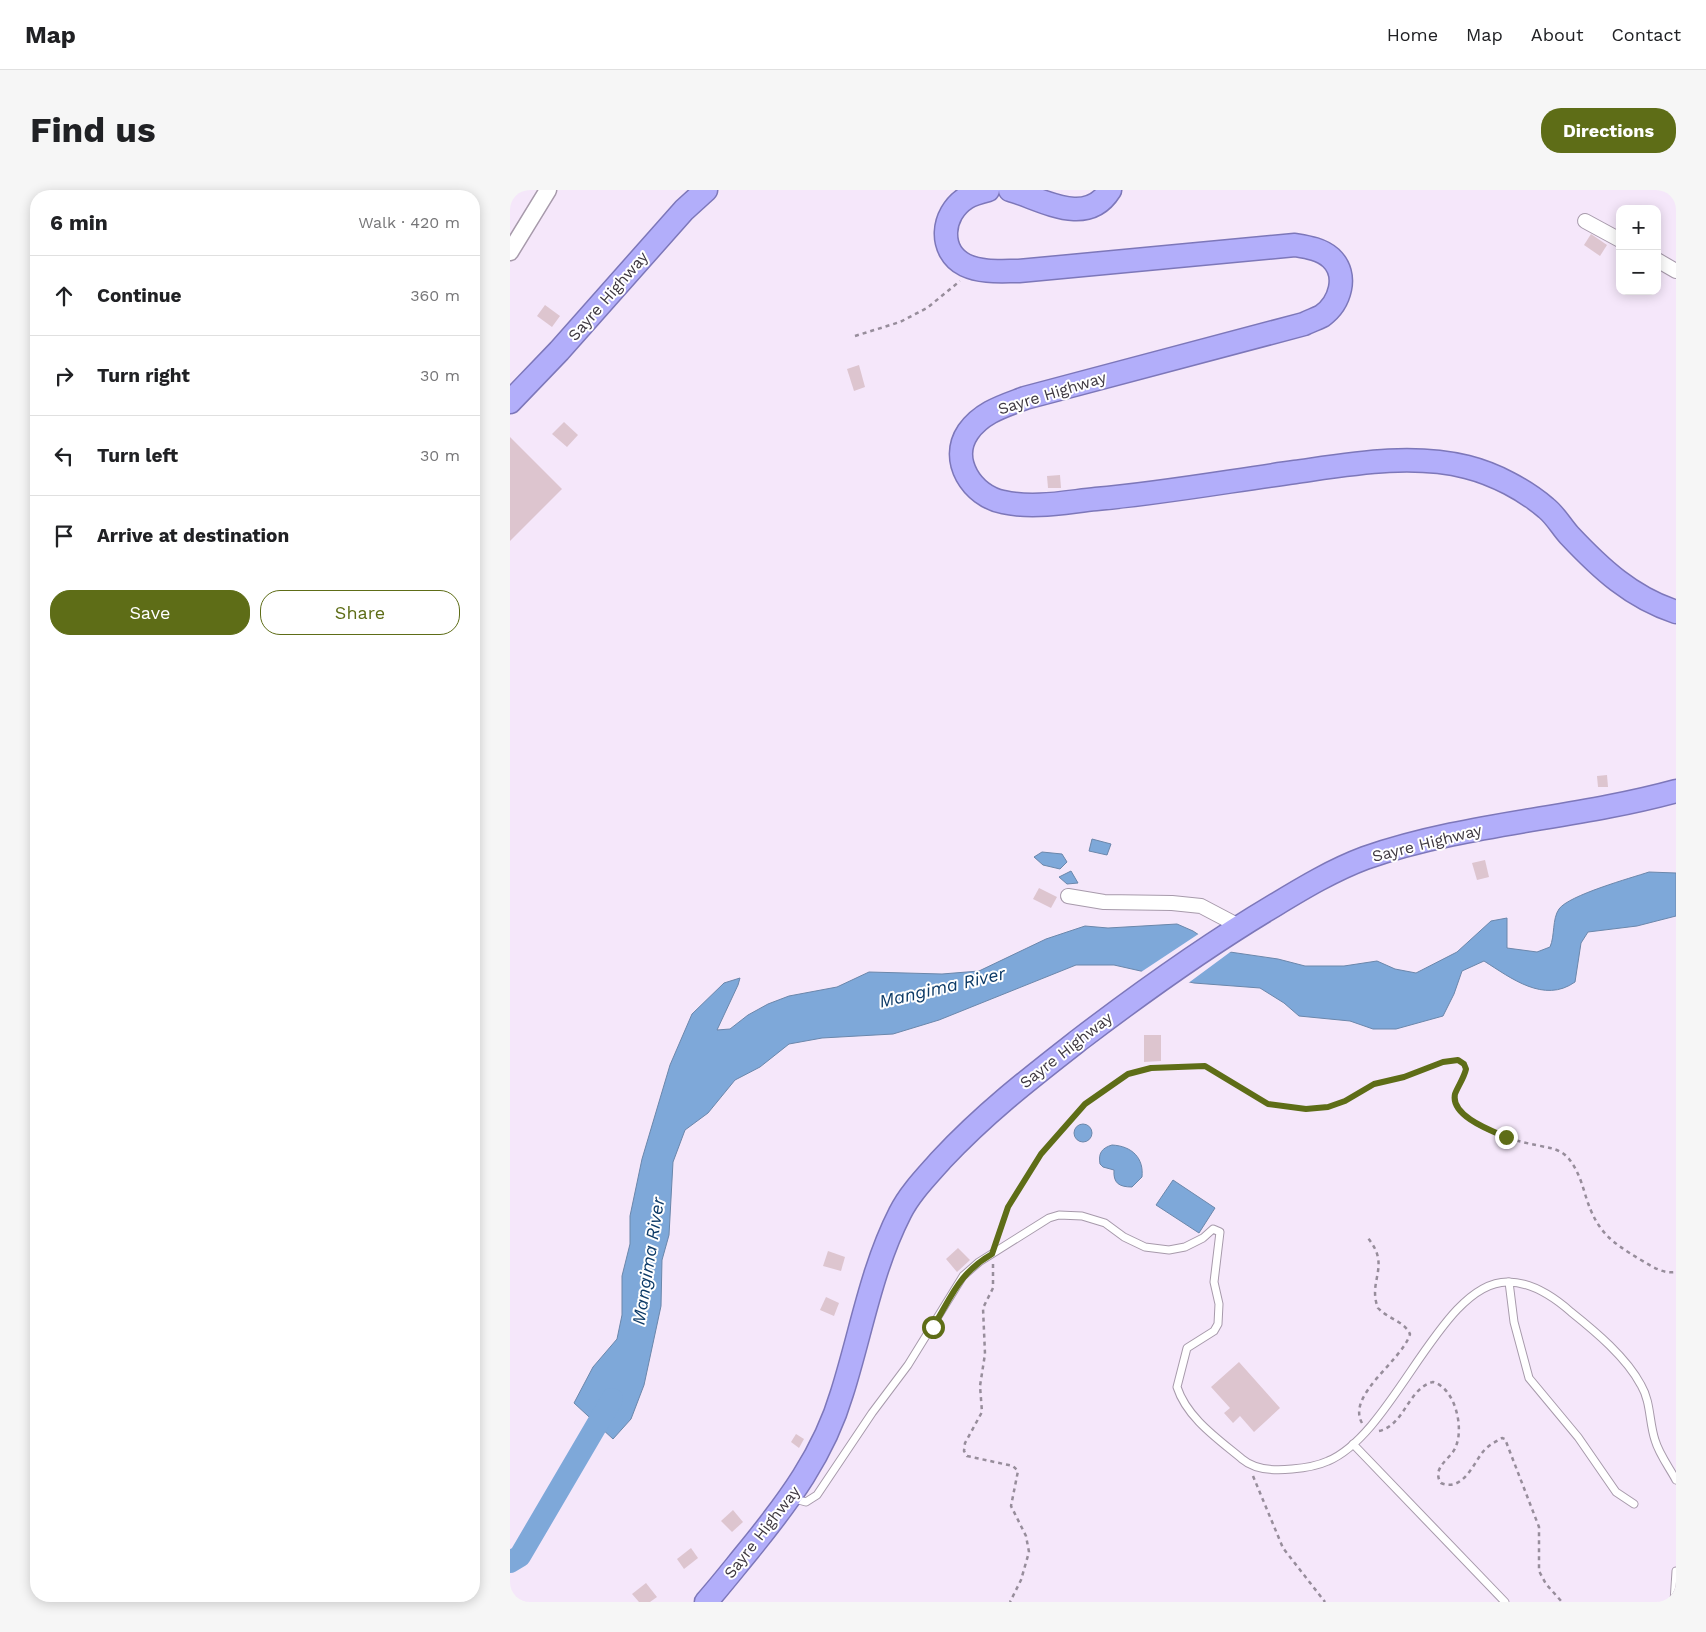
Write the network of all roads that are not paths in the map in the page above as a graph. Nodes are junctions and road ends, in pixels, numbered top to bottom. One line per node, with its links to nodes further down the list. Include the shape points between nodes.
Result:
1 (548, 190): 8 (street)
2 (706, 190): 11 (highway, Sayre Highway, via 684,210 560,351)
3 (988, 190): 12 (highway, Sayre Highway, via 965,199 946,223 948,247 958,260 975,268 1019,271 1295,245 1311,247 1331,258 1336,265 1341,289 1332,306 1304,324 1024,398 993,410 969,430 961,449 966,473 973,485 985,495 1002,502 1037,505 1114,498 1352,464 1434,462 1468,467 1523,491 1548,509 1604,572 1635,594)
4 (1010, 190): 5 (highway, via 1058,207 1079,210 1095,206)
5 (1110, 190)
6 (1585, 221): 7 (street)
7 (1616, 238)
8 (510, 252)
9 (1661, 262): 10 (street)
10 (1676, 271)
11 (510, 402)
12 (1676, 612)
13 (1676, 791): 15 (highway, Sayre Highway, via 1604,808 1410,844 1362,859 1313,882)
14 (1068, 896): 15 (street, via 1104,902 1201,906)
15 (1235, 929): 19 (highway, Sayre Highway, via 1134,998 1001,1100 937,1165 902,1209 880,1254 841,1396 811,1464)
16 (1509, 1282): 17 (lane, via 1485,1287 1462,1304 1423,1353 1383,1413); 18 (lane, via 1531,1286 1559,1301 1595,1331 1629,1369 1648,1401 1655,1441); 20 (lane, via 1516,1330 1529,1378 1578,1437 1616,1492)
17 (1353, 1444): 19 (lane, via 1330,1461 1308,1468 1279,1470 1248,1465 1189,1411 1177,1387 1187,1348 1214,1331 1218,1324 1219,1304 1214,1282 1220,1232 1213,1230 1186,1247 1169,1250 1145,1247 1105,1224 1082,1216 1059,1215 979,1262 963,1276 908,1366 817,1495 806,1502); 23 (lane)
18 (1676, 1480)
19 (791, 1498): 22 (highway, Sayre Highway)
20 (1634, 1504)
21 (1676, 1571): 24 (lane)
22 (706, 1602)
23 (1505, 1602)
24 (1674, 1602)

